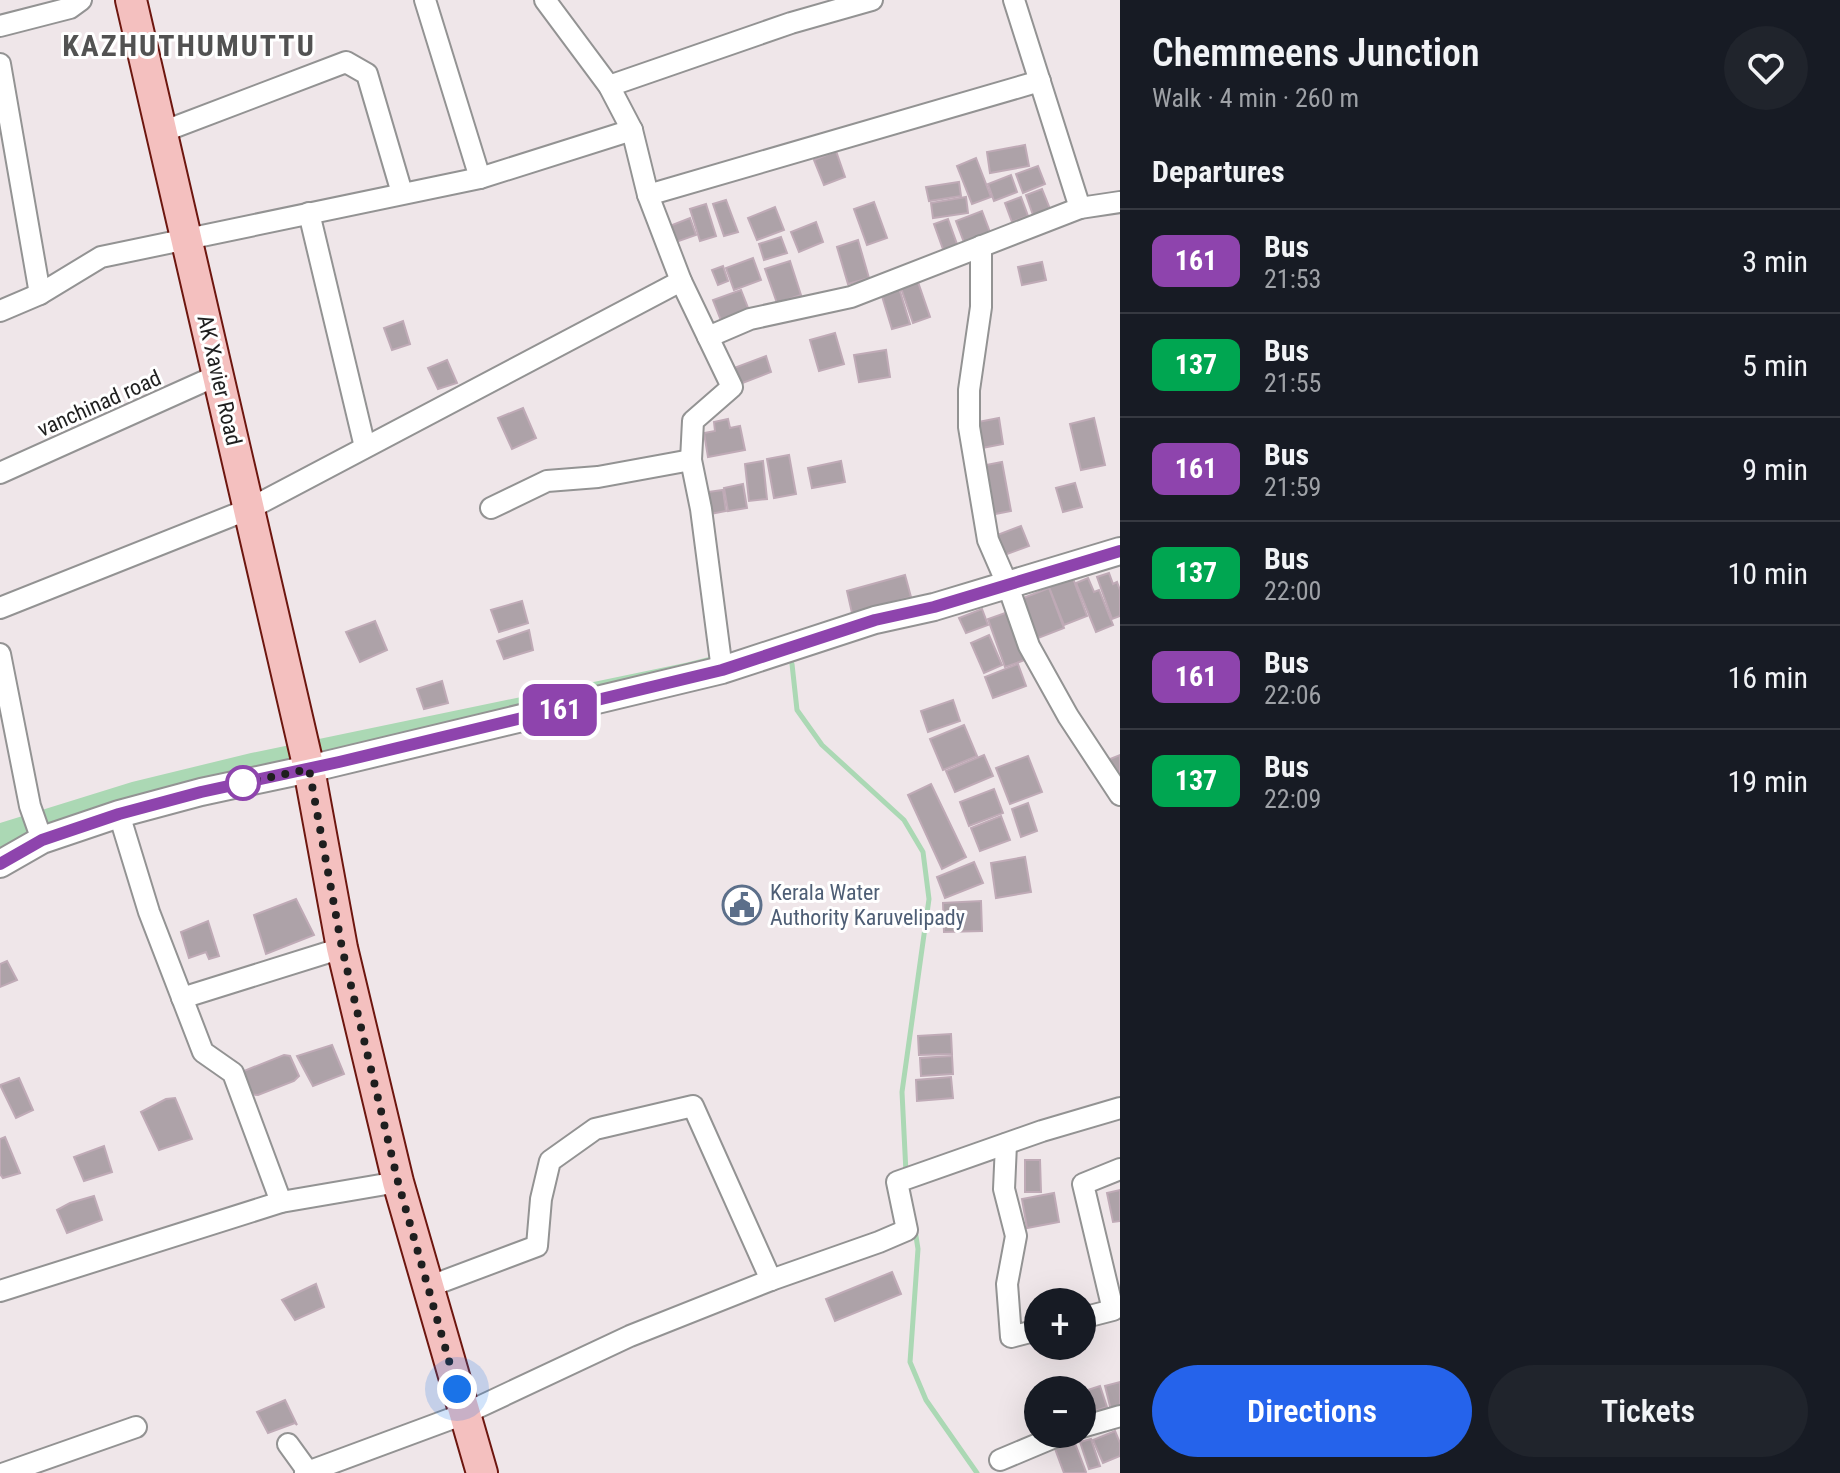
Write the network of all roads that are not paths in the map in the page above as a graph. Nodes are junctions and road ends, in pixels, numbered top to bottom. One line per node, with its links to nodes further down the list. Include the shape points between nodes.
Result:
1 (81, 0): 7 (street, via 70,8)
2 (131, 0): 12 (main road, AK Xavier Road)
3 (425, 0): 13 (street)
4 (545, 0): 10 (street)
5 (872, 0): 10 (street)
6 (1014, 0): 9 (street)
7 (0, 26)
8 (0, 64): 22 (street)
9 (1040, 81): 15 (street); 17 (street)
10 (609, 86): 11 (street)
11 (632, 130): 13 (street); 15 (street)
12 (162, 132): 14 (street, via 346,62 367,74); 19 (main road, AK Xavier Road)
13 (480, 178): 14 (street)
14 (402, 193): 18 (street)
15 (648, 195): 21 (street)
16 (1120, 202): 17 (street)
17 (1080, 208): 20 (street)
18 (309, 213): 19 (street); 26 (street)
19 (187, 239): 22 (street, via 101,257); 25 (main road, AK Xavier Road)
20 (981, 246): 24 (street, via 851,297 750,319); 32 (street, via 981,307 969,427 988,540)
21 (681, 281): 24 (street); 26 (street)
22 (40, 294): 23 (street)
23 (0, 311)
24 (708, 337): 27 (street, via 732,387 693,421)
25 (218, 375): 28 (street, vanchinad road); 30 (main road, AK Xavier Road)
26 (365, 447): 30 (street)
27 (691, 460): 29 (street, via 547,481); 35 (street)
28 (0, 473)
29 (491, 508)
30 (249, 509): 33 (street); 36 (main road, AK Xavier Road)
31 (1120, 551): 32 (street)
32 (1008, 586): 35 (street); 37 (street, via 1029,646)
33 (0, 608)
34 (0, 654): 39 (street, via 30,806)
35 (721, 662): 36 (street)
36 (306, 755): 38 (street); 41 (main road, AK Xavier Road)
37 (1120, 795)
38 (119, 814): 39 (street); 42 (street)
39 (42, 840): 40 (street)
40 (0, 864)
41 (342, 948): 42 (street); 46 (main road, AK Xavier Road)
42 (182, 998): 47 (street, via 203,1052 233,1073)
43 (1120, 1108): 44 (street)
44 (1006, 1144): 48 (street, via 906,1178 907,1230); 52 (street, via 1004,1189 1016,1236 1007,1284 1011,1337)
45 (1120, 1169): 51 (street, via 1083,1184 1113,1310)
46 (398, 1182): 47 (street); 49 (main road, AK Xavier Road)
47 (281, 1202): 50 (street)
48 (771, 1280): 49 (street, via 693,1106 595,1129 550,1161 537,1246); 53 (street, via 630,1336)
49 (428, 1287): 53 (main road, AK Xavier Road)
50 (0, 1291)
51 (1096, 1314)
52 (1024, 1334)
53 (464, 1414): 61 (street); 62 (main road, AK Xavier Road)
54 (1120, 1416): 55 (street)
55 (1096, 1423)
56 (136, 1427): 60 (street)
57 (288, 1444): 61 (street)
58 (1029, 1448): 59 (street)
59 (1000, 1460)
60 (5, 1473)
61 (308, 1473)
62 (482, 1473)

